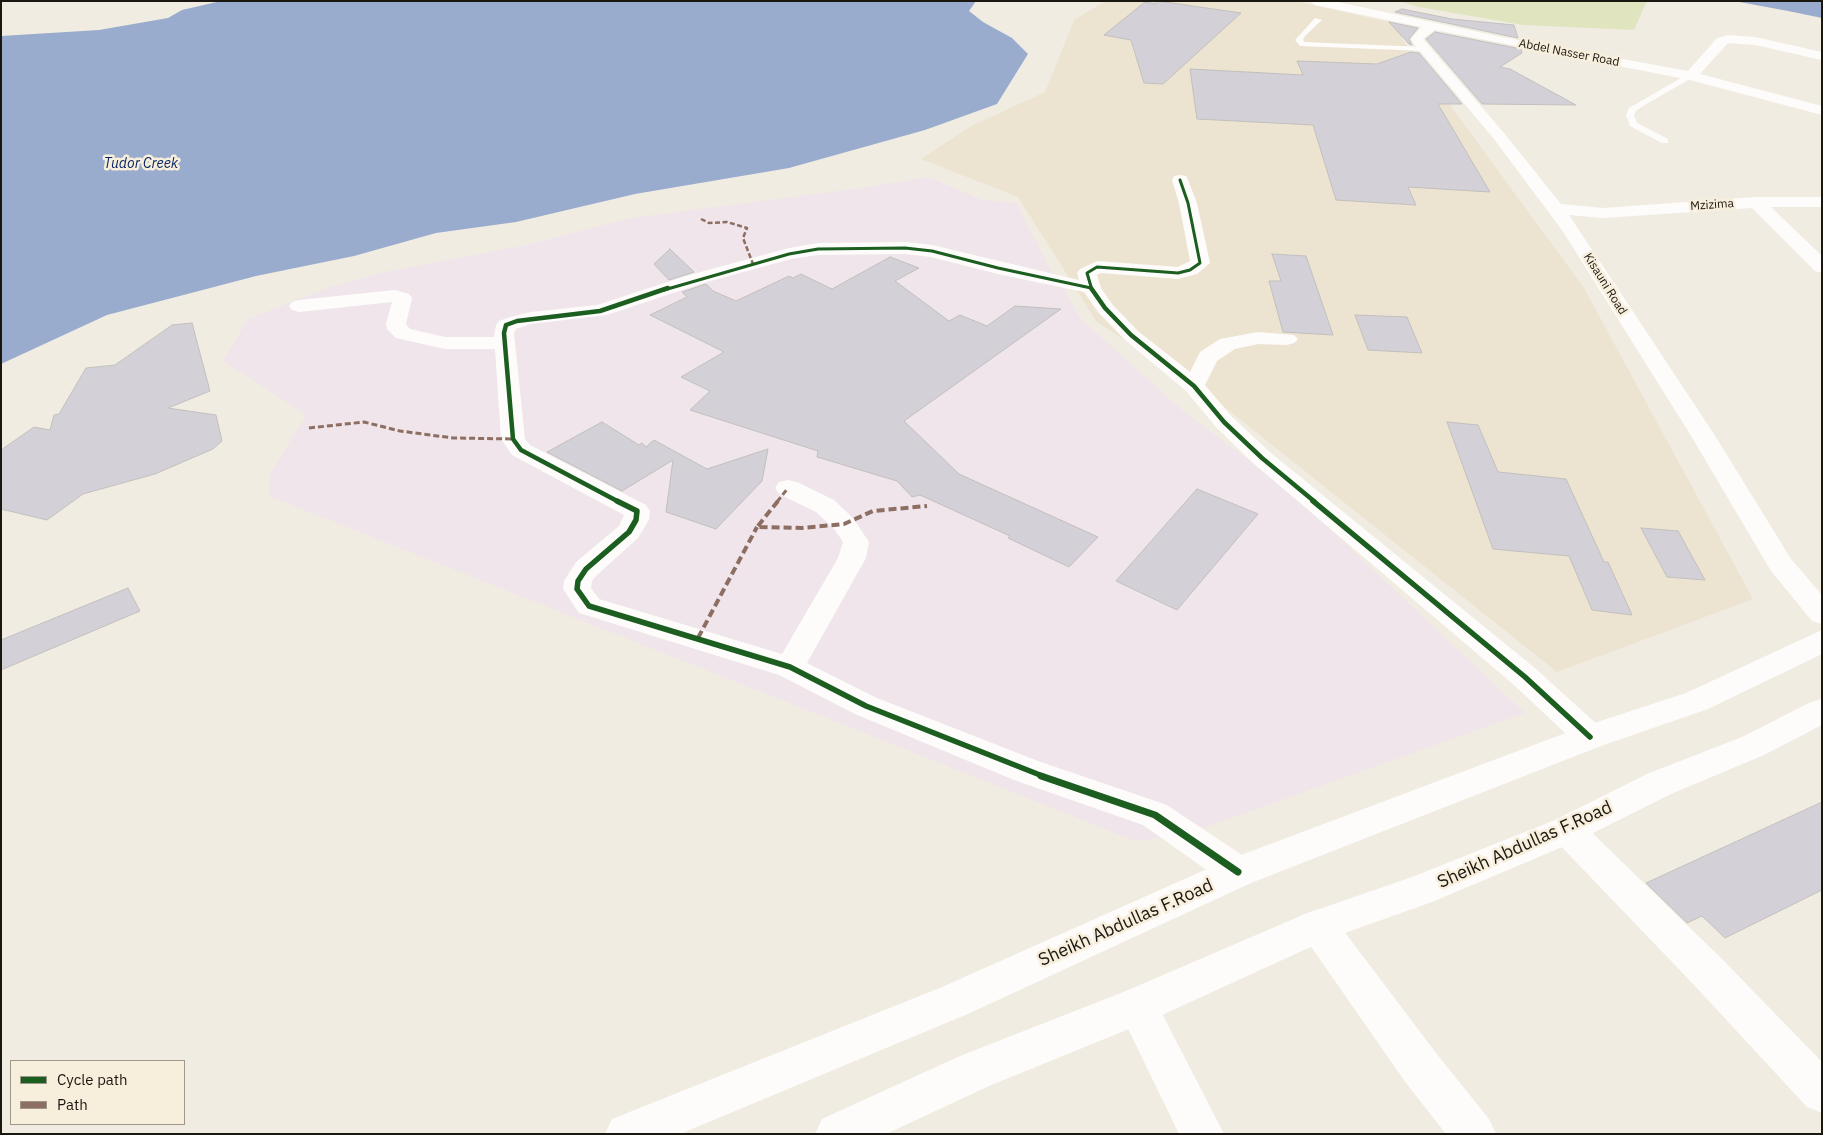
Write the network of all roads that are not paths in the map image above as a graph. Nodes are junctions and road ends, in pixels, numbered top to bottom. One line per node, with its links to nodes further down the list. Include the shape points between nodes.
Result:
1 (1315, 1): 3 (street, Abdel Nasser Road)
2 (1318, 20): 4 (lane, via 1302,35 1299,40 1303,44)
3 (1434, 26): 4 (street, via 1417,39); 6 (street, Abdel Nasser Road)
4 (1424, 48): 12 (street, Kisauni Road)
5 (1822, 56): 6 (street, via 1729,38 1722,41)
6 (1692, 76): 7 (street, Abdel Nasser Road); 8 (lane, via 1632,110 1630,115 1634,124)
7 (1822, 111)
8 (1665, 141)
9 (1180, 180): 16 (street, via 1200,263 1178,273 1097,267 1087,273)
10 (1756, 202): 11 (street, Mzizima); 13 (street, Mzizima); 15 (street)
11 (1822, 202)
12 (1556, 209): 13 (street); 14 (street, Kisauni Road)
13 (1603, 213): 14 (street)
14 (1570, 228): 22 (street, Kisauni Road, via 1702,434)
15 (1822, 267)
16 (1091, 288): 19 (street, via 932,251 905,248 818,249 694,280 600,311 518,321 506,326); 20 (street, via 1130,335)
17 (300, 306): 19 (street, via 394,296 402,298 396,324 397,330 403,334 445,343)
18 (1287, 339): 20 (street, via 1258,338 1228,344 1208,357)
19 (504, 343): 26 (street, via 512,400 513,439 520,450 637,511 629,532 586,569 578,581 577,589 590,606)
20 (1194, 386): 28 (street, via 1224,422 1262,458 1525,677)
21 (788, 488): 26 (street, via 825,506 844,524 856,542 852,558)
22 (1781, 565): 23 (street); 24 (street, Kisauni Road)
23 (1822, 589)
24 (1822, 614)
25 (1822, 641): 28 (street, Sheikh Abdullas F.Road, via 1697,701)
26 (790, 667): 30 (street, via 866,706 1026,771 1155,814)
27 (1822, 711): 29 (street, Sheikh Abdullas F.Road, via 1753,746 1659,784)
28 (1590, 737): 30 (street, Sheikh Abdullas F.Road)
29 (1567, 830): 31 (street, Sheikh Abdullas F.Road, via 1419,891); 33 (street)
30 (1238, 872): 34 (street, Sheikh Abdullas F.Road, via 956,1000)
31 (1318, 926): 32 (street, Sheikh Abdullas F.Road); 37 (street, via 1421,1068)
32 (1138, 1006): 35 (street, Sheikh Abdullas F.Road, via 974,1070); 36 (street)
33 (1822, 1092)
34 (627, 1134)
35 (837, 1134)
36 (1202, 1134)
37 (1474, 1134)

